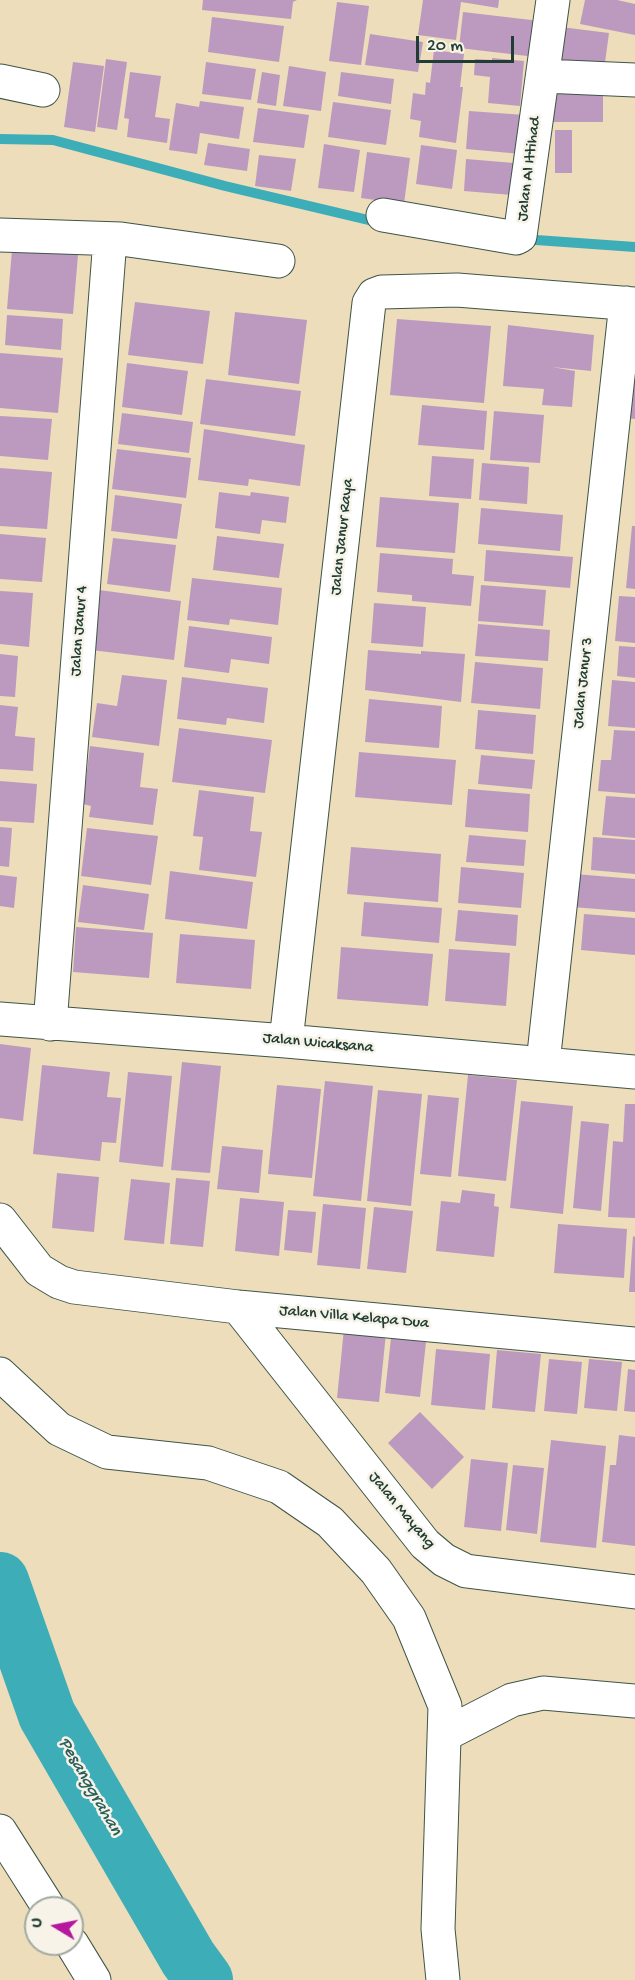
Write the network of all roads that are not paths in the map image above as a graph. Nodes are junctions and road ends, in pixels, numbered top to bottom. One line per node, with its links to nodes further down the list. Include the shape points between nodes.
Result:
1 (553, 0): 2 (street, Jalan Al Ittihad)
2 (543, 76): 3 (street); 6 (street, Jalan Al Ittihad, via 520,236)
3 (635, 80)
4 (0, 81): 5 (street)
5 (43, 90)
6 (383, 215)
7 (0, 235): 8 (street)
8 (110, 239): 9 (street); 12 (street, Jalan Janur 4)
9 (278, 261)
10 (630, 304): 13 (street, Jalan Janur Raya, via 457,290 382,292 369,303); 14 (street, Jalan Janur 3)
11 (0, 1019): 12 (street, Jalan Wicaksana)
12 (50, 1024): 13 (street, Jalan Wicaksana)
13 (286, 1041): 14 (street, Jalan Wicaksana)
14 (543, 1063): 15 (street, Jalan Wicaksana)
15 (635, 1072)
16 (0, 1220): 17 (street, Jalan Villa Kelapa Dua, via 39,1270 59,1282)
17 (238, 1307): 18 (street, Jalan Villa Kelapa Dua); 20 (street, Jalan Mayang, via 425,1544 444,1560 466,1571)
18 (635, 1344)
19 (0, 1374): 22 (street, via 59,1429 107,1452 208,1463 279,1487 330,1522 376,1571 409,1618 445,1706)
20 (635, 1592)
21 (635, 1701): 22 (street, via 543,1693 513,1700)
22 (444, 1735): 27 (street, via 438,1929)
23 (0, 1831): 24 (street)
24 (41, 1896)
25 (79, 1956): 26 (street)
26 (94, 1980)
27 (443, 1980)

